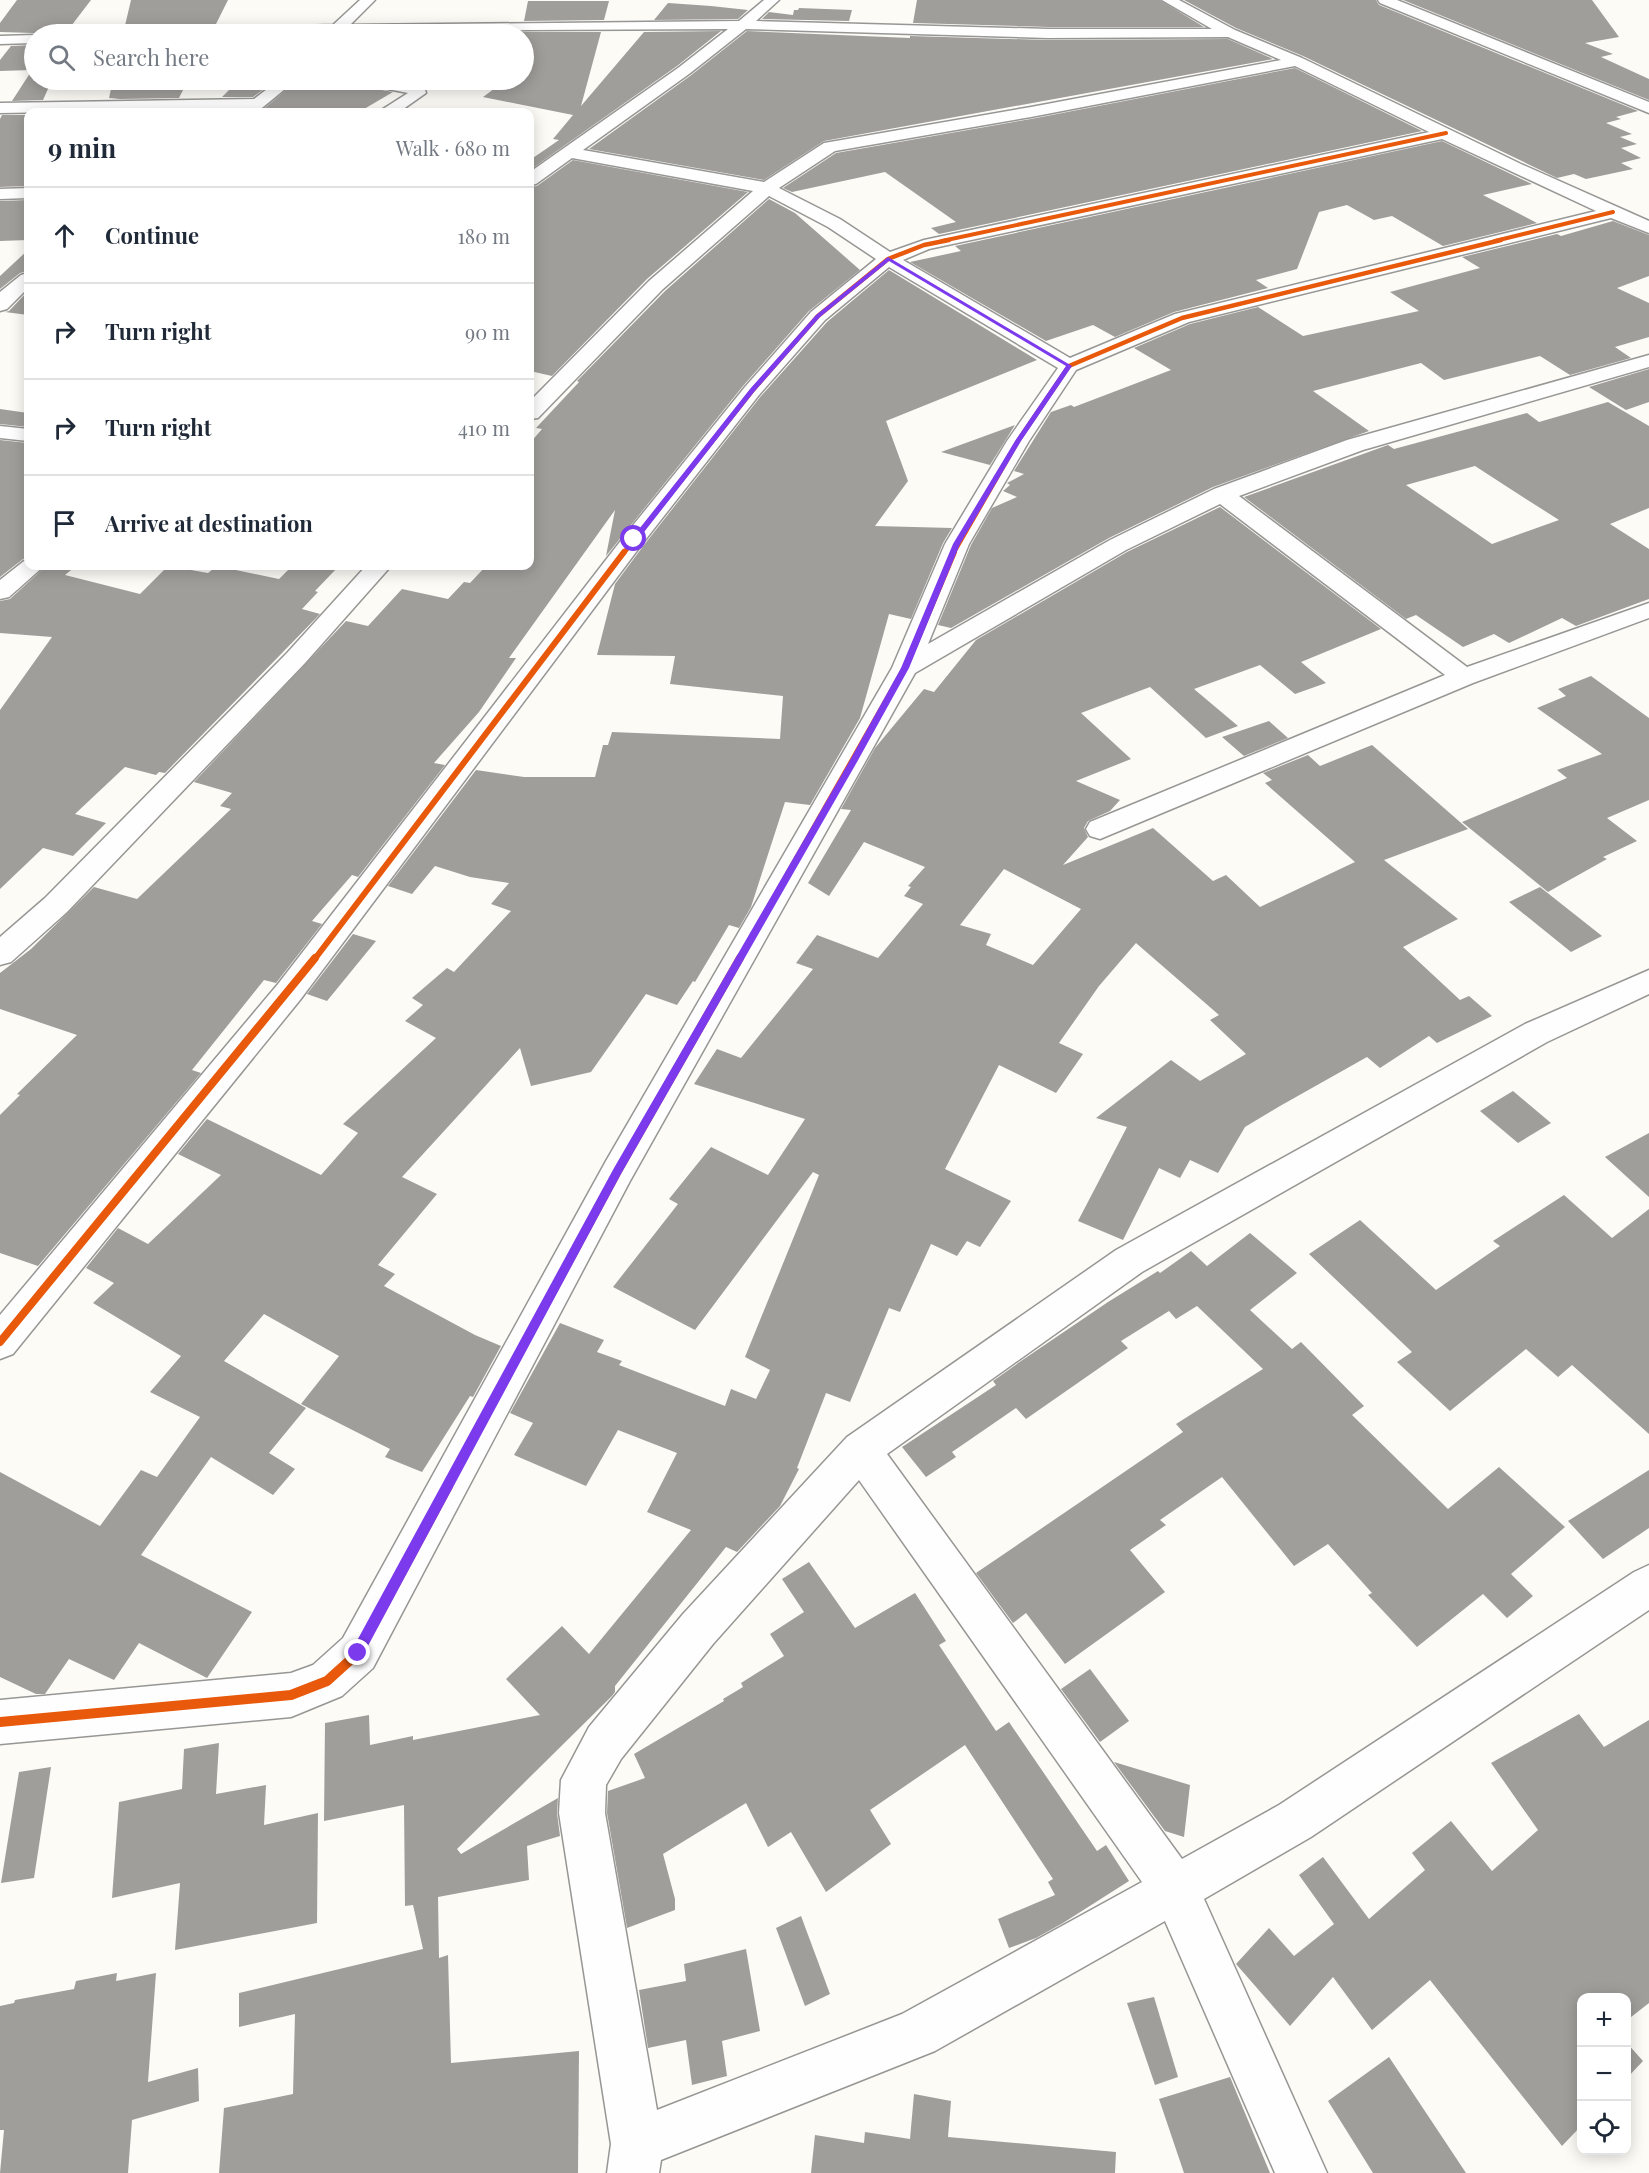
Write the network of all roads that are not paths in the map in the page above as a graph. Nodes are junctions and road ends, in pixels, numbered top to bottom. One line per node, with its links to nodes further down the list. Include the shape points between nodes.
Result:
1 (368, 0): 5 (street)
2 (772, 0): 6 (street)
3 (1169, 0): 8 (street)
4 (1385, 0): 17 (street)
5 (342, 24)
6 (744, 25): 7 (street); 8 (street, via 1133,36); 19 (street)
7 (534, 26)
8 (1230, 33): 11 (street)
9 (24, 39): 10 (street)
10 (0, 40)
11 (1296, 62): 18 (street); 21 (street, via 848,143 820,152)
12 (276, 90): 15 (street)
13 (418, 90): 16 (street)
14 (0, 108): 15 (street)
15 (254, 108)
16 (394, 108)
17 (1649, 108)
18 (1446, 133): 24 (street); 26 (street, via 924,245)
19 (567, 152): 20 (street); 21 (street)
20 (534, 177)
21 (767, 188): 26 (street, via 834,223); 31 (street, via 656,285)
22 (24, 193): 23 (street)
23 (0, 194)
24 (1613, 212): 25 (street); 30 (street, via 1182,318)
25 (1649, 228)
26 (888, 259): 30 (street); 44 (street, via 818,316 752,390 289,992)
27 (24, 282): 28 (street)
28 (2, 300)
29 (1649, 362): 34 (street, via 1355,445)
30 (1069, 366): 39 (street, via 1018,441 957,544)
31 (534, 409)
32 (0, 432): 33 (street)
33 (24, 435)
34 (1222, 494): 39 (street, via 1118,545); 40 (street)
35 (27, 570): 37 (street)
36 (375, 570): 42 (street, via 296,658 56,905)
37 (0, 592)
38 (1649, 610): 40 (street)
39 (905, 668): 47 (street, via 618,1171 358,1653 327,1681 291,1695)
40 (1464, 677): 41 (street)
41 (1100, 829)
42 (0, 954)
43 (1649, 981): 45 (street, via 1536,1033 1129,1261)
44 (0, 1342)
45 (861, 1450): 48 (street); 49 (street, via 698,1629 605,1743 584,1780 582,1813)
46 (1649, 1586): 48 (street, via 1295,1821)
47 (0, 1722)
48 (1175, 1889): 49 (street, via 917,2033); 50 (street)
49 (635, 2158)
50 (1300, 2173)

